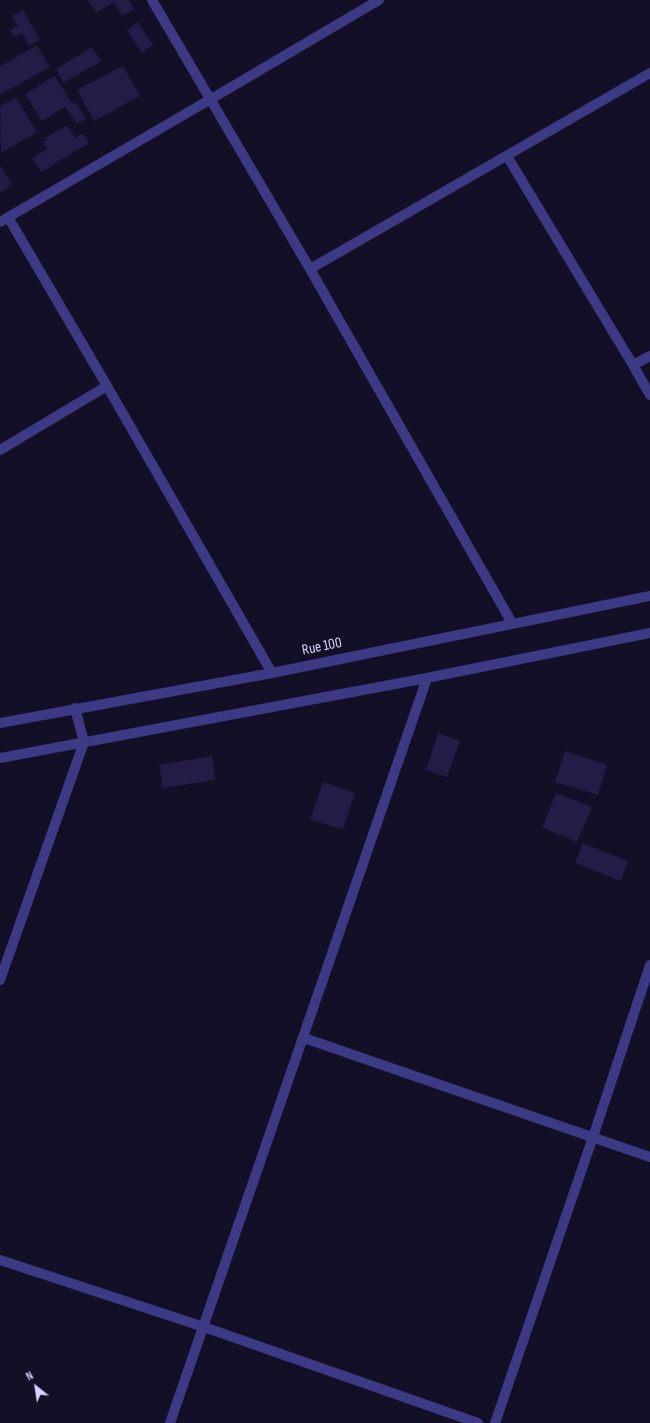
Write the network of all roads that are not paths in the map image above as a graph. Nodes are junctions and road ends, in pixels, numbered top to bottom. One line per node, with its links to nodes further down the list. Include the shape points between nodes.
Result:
1 (152, 0): 4 (street)
2 (379, 0): 4 (street)
3 (650, 73): 5 (street)
4 (211, 99): 6 (street); 7 (street)
5 (507, 156): 7 (street); 9 (street)
6 (4, 220): 10 (street)
7 (310, 269): 14 (street)
8 (650, 356): 9 (street)
9 (633, 366): 11 (street)
10 (107, 386): 12 (street); 16 (street)
11 (650, 395)
12 (0, 450)
13 (650, 596): 14 (street, Rue 100)
14 (512, 623): 16 (street, Rue 100)
15 (650, 633): 17 (street)
16 (272, 673): 18 (street, Rue 100)
17 (427, 678): 20 (street); 24 (street)
18 (75, 708): 19 (street, Rue 100); 20 (street)
19 (0, 723)
20 (84, 742): 21 (street); 23 (street)
21 (0, 758)
22 (650, 965): 25 (street)
23 (0, 980)
24 (304, 1038): 25 (street); 28 (street)
25 (593, 1137): 26 (street); 31 (street)
26 (650, 1157)
27 (0, 1260): 28 (street)
28 (204, 1327): 29 (street); 30 (street)
29 (170, 1423)
30 (478, 1423)
31 (495, 1423)

